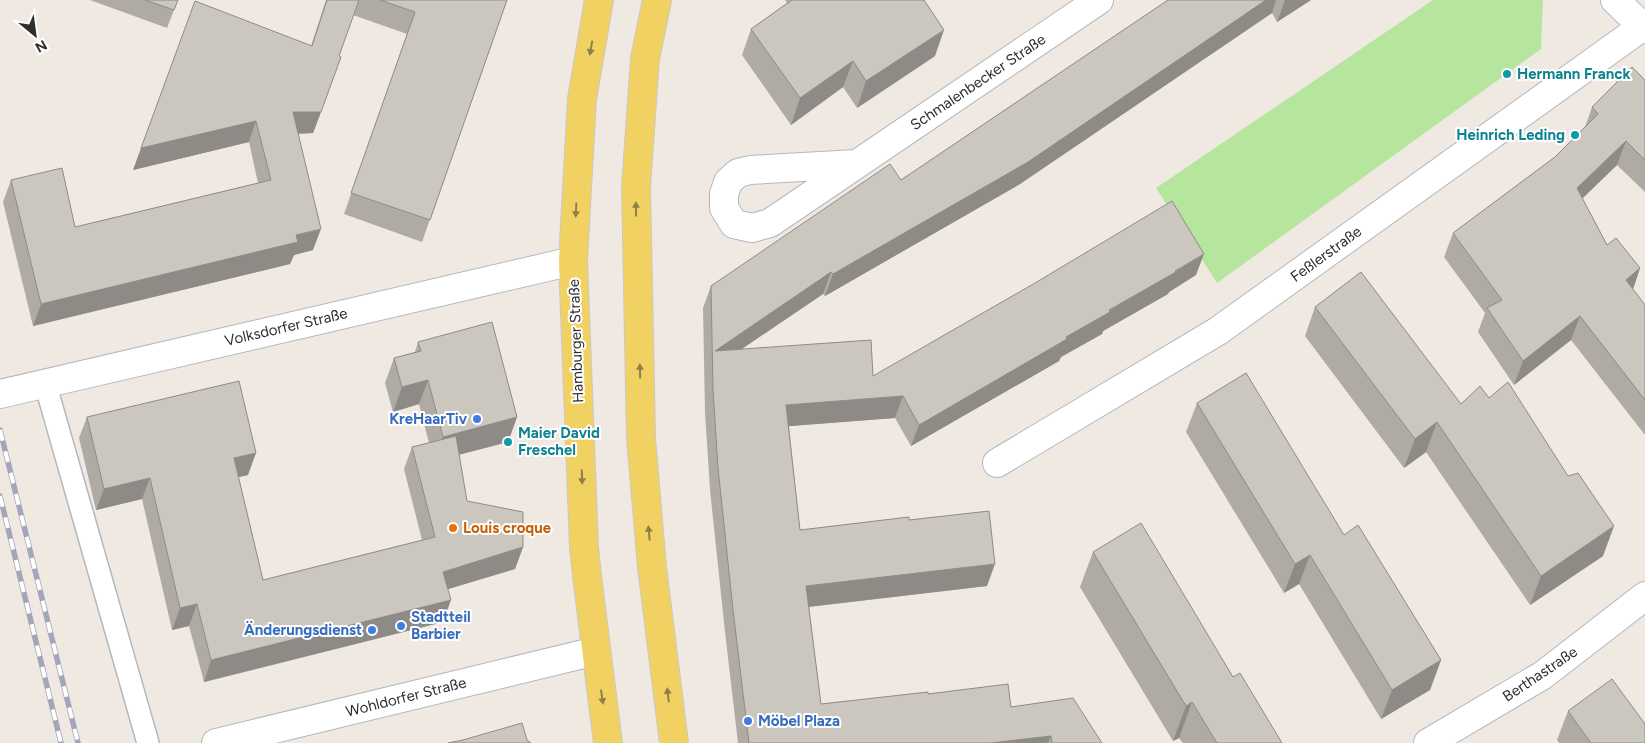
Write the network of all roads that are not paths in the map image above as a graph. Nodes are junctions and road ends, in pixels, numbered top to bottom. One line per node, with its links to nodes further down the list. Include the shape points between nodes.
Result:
1 (599, 0): 7 (main road, Hamburger Straße, one-way to 7, via 582,99)
2 (657, 0): 16 (main road, one-way to 2, via 652,566 641,438 636,186 645,59)
3 (1100, 0): 6 (street, Schmalenbecker Straße)
4 (1615, 0): 5 (street)
5 (1644, 28): 10 (street, Feßlerstraße, via 1218,331)
6 (856, 164)
7 (573, 261): 8 (street, Volksdorfer Straße); 12 (main road, Hamburger Straße, one-way to 12, via 584,547)
8 (45, 383): 9 (street, Volksdorfer Straße); 13 (lane)
9 (0, 394)
10 (997, 463)
11 (1645, 596): 17 (street, Berthastraße, via 1543,676)
12 (596, 651): 14 (street, Wohldorfer Straße); 15 (main road, Hamburger Straße, one-way to 15)
13 (148, 743)
14 (216, 743)
15 (608, 743)
16 (674, 743)
17 (1428, 743)

